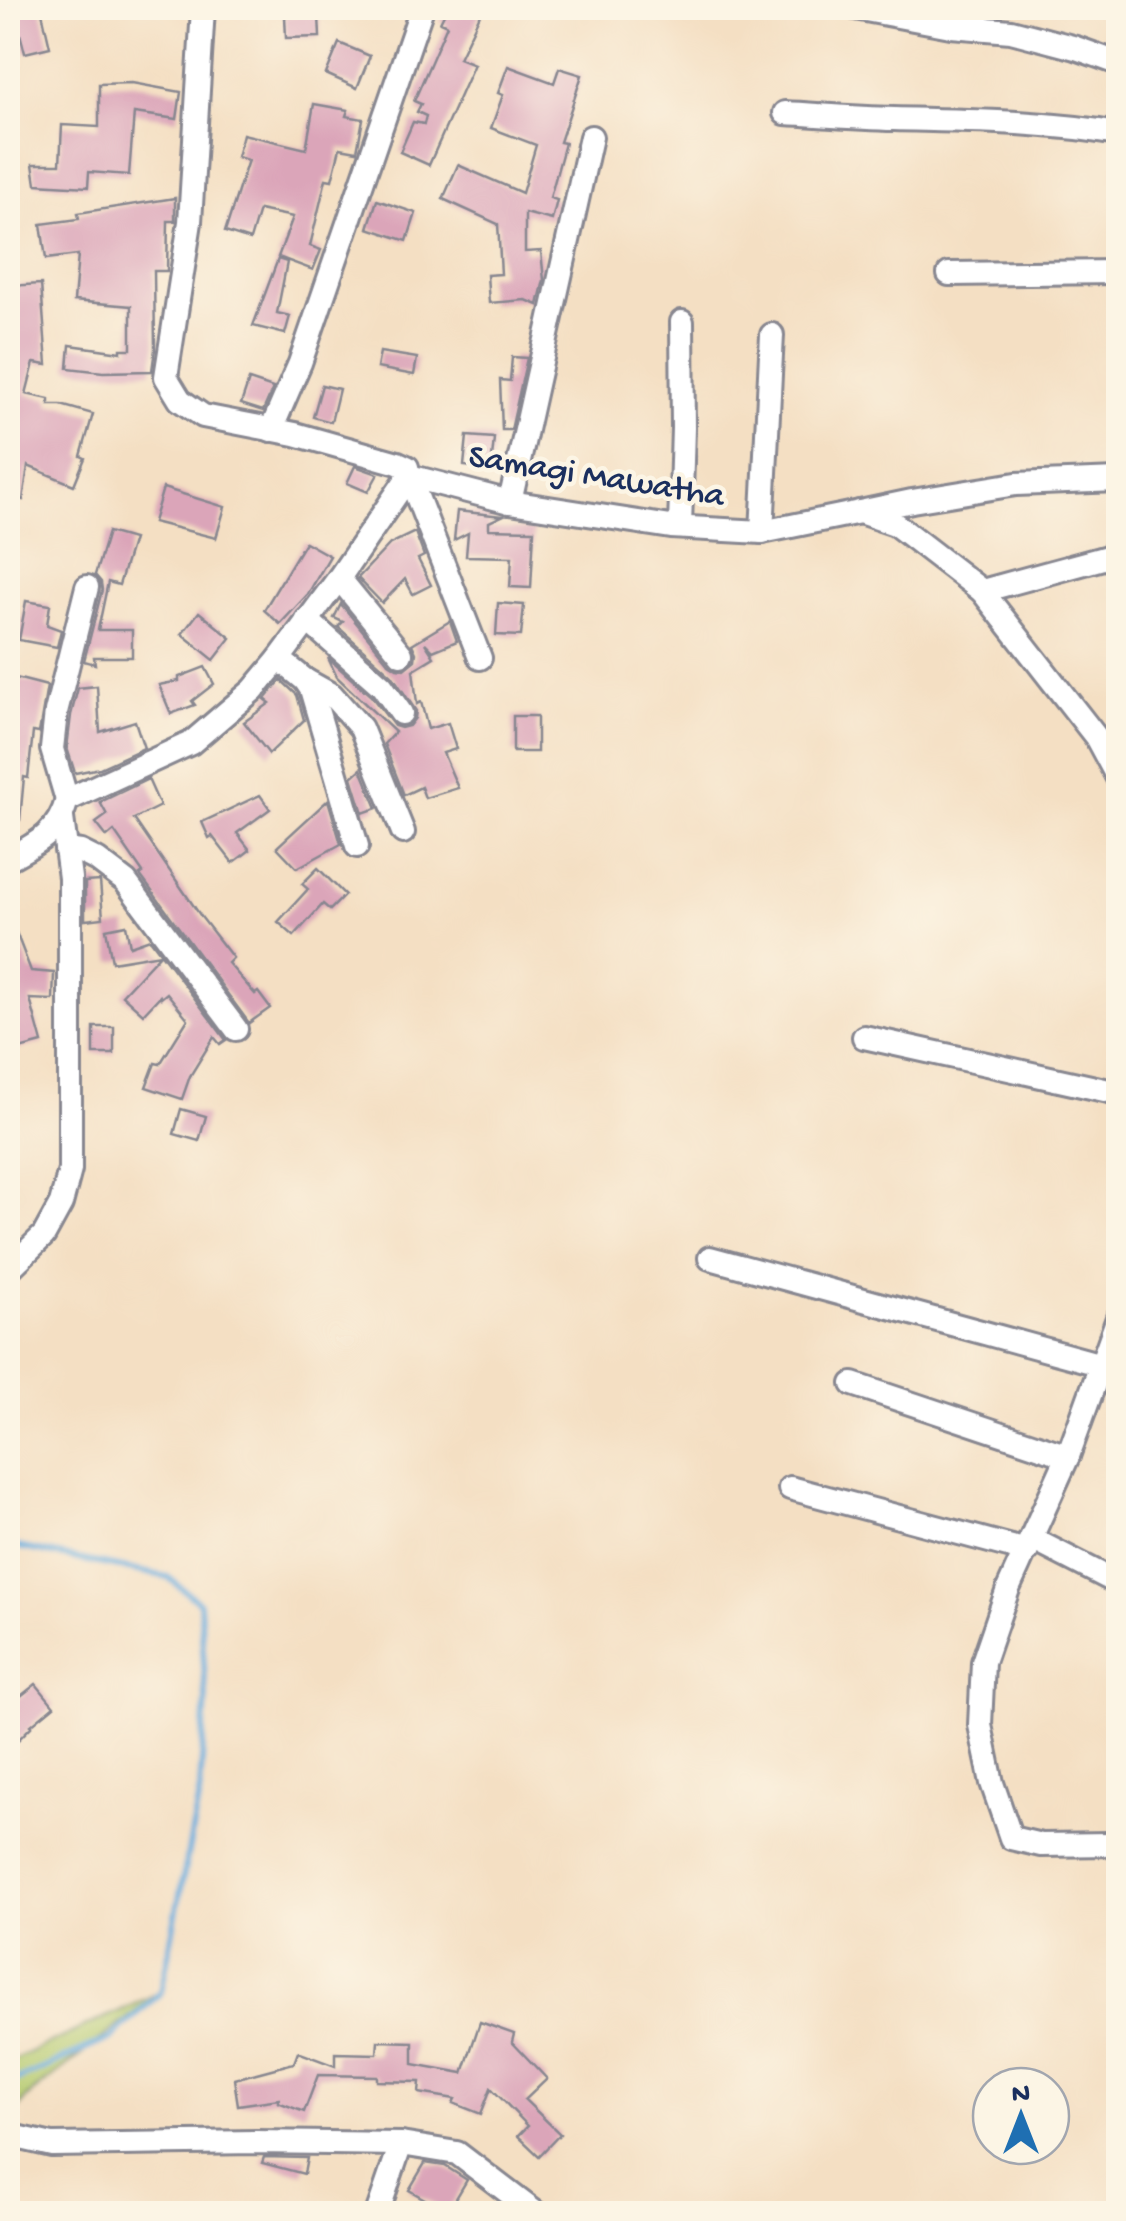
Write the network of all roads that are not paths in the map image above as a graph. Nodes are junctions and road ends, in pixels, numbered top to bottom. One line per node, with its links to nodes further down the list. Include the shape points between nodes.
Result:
1 (203, 8): 12 (street, Samagi Mawatha, via 190,222 166,377 180,400 203,416)
2 (422, 8): 12 (street)
3 (855, 8): 4 (street, via 1010,30)
4 (1118, 62)
5 (785, 113): 6 (street, via 978,120)
6 (1118, 134)
7 (591, 137): 15 (street)
8 (1118, 272): 9 (street)
9 (949, 274)
10 (682, 322): 17 (street)
11 (772, 335): 18 (street)
12 (271, 430): 13 (street, Samagi Mawatha, via 398,463)
13 (410, 476): 15 (street, Samagi Mawatha); 20 (street); 25 (street)
14 (1118, 480): 16 (street, Samagi Mawatha, via 1016,484)
15 (510, 502): 17 (street, Samagi Mawatha)
16 (860, 512): 18 (street, Samagi Mawatha); 22 (street, via 895,524)
17 (680, 528): 18 (street, Samagi Mawatha)
18 (762, 532)
19 (1118, 554): 22 (street)
20 (339, 578): 23 (street); 24 (street)
21 (87, 587): 30 (street, via 52,749)
22 (982, 591): 29 (street, via 1096,738)
23 (307, 620): 26 (street); 28 (street, via 382,686)
24 (402, 654)
25 (480, 658)
26 (279, 659): 27 (street); 30 (street, via 191,743)
27 (305, 680): 31 (street, via 332,694 361,728); 32 (street)
28 (401, 713)
29 (1118, 778)
30 (64, 809): 33 (street); 34 (street, via 38,842)
31 (402, 832)
32 (357, 846)
33 (66, 850): 35 (street, via 97,860 126,882); 39 (street, via 70,1170 44,1235)
34 (8, 859)
35 (236, 1029)
36 (864, 1037): 37 (street)
37 (1118, 1093)
38 (710, 1258): 41 (street)
39 (8, 1270)
40 (1118, 1318): 41 (street)
41 (1102, 1365): 43 (street)
42 (853, 1384): 43 (street)
43 (1068, 1456): 45 (street)
44 (790, 1488): 45 (street)
45 (1030, 1545): 46 (street); 47 (street, via 983,1662 980,1724 992,1783 1010,1838)
46 (1118, 1583)
47 (1118, 1847)
48 (8, 2134): 49 (street, via 52,2145)
49 (401, 2144): 50 (street); 51 (street, via 458,2153)
50 (377, 2214)
51 (538, 2214)

